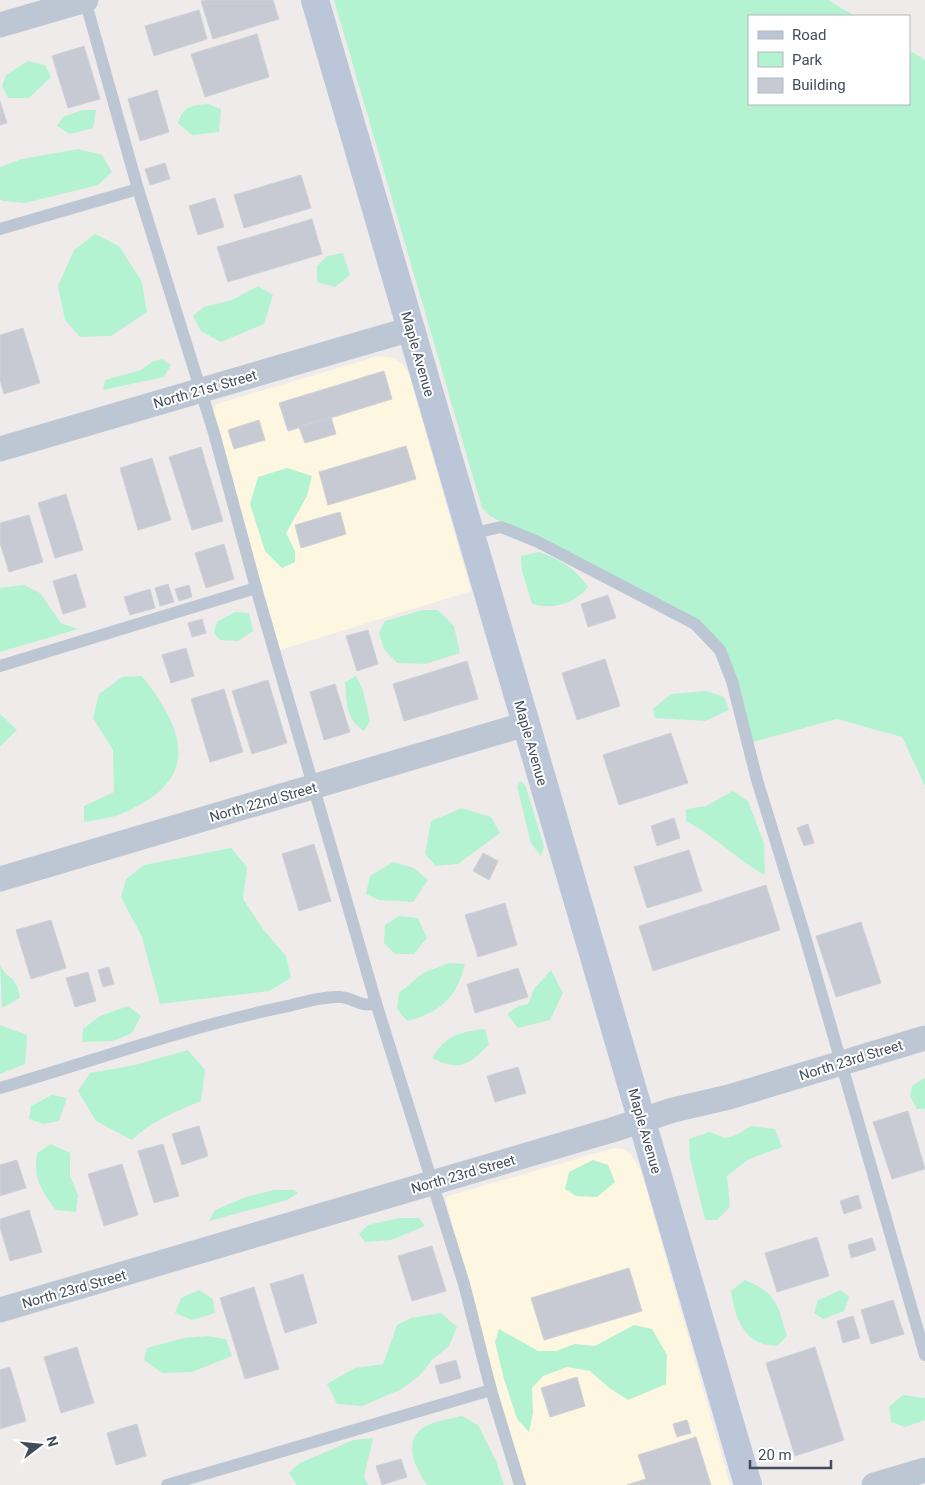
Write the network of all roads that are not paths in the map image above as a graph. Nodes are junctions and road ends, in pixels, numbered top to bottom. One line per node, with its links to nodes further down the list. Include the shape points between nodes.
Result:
1 (85, 0): 3 (street); 4 (lane)
2 (315, 0): 6 (main road, Maple Avenue)
3 (0, 25)
4 (138, 189): 5 (lane); 7 (lane)
5 (0, 229)
6 (411, 328): 7 (street, North 21st Street); 9 (main road, Maple Avenue)
7 (200, 390): 8 (street, North 21st Street); 10 (lane)
8 (0, 449)
9 (470, 534): 12 (main road, Maple Avenue); 17 (lane, via 501,527 538,542 695,624 720,650 732,681 757,780)
10 (256, 588): 11 (lane); 13 (lane)
11 (0, 666)
12 (526, 724): 13 (street, North 22nd Street); 19 (main road, Maple Avenue)
13 (314, 787): 14 (street, North 22nd Street); 15 (lane)
14 (0, 879)
15 (376, 1003): 18 (lane, via 366,1006 343,997 286,1006 163,1038); 20 (lane)
16 (925, 1038): 17 (street, North 23rd Street)
17 (841, 1063): 19 (street, North 23rd Street); 22 (lane)
18 (0, 1088)
19 (642, 1120): 20 (street, North 23rd Street); 27 (main road, Maple Avenue)
20 (432, 1184): 21 (street, North 23rd Street); 23 (lane, via 464,1284)
21 (0, 1310)
22 (925, 1355)
23 (491, 1390): 25 (lane); 26 (lane)
24 (925, 1470): 28 (street)
25 (167, 1485)
26 (520, 1485)
27 (748, 1485)
28 (874, 1485)

